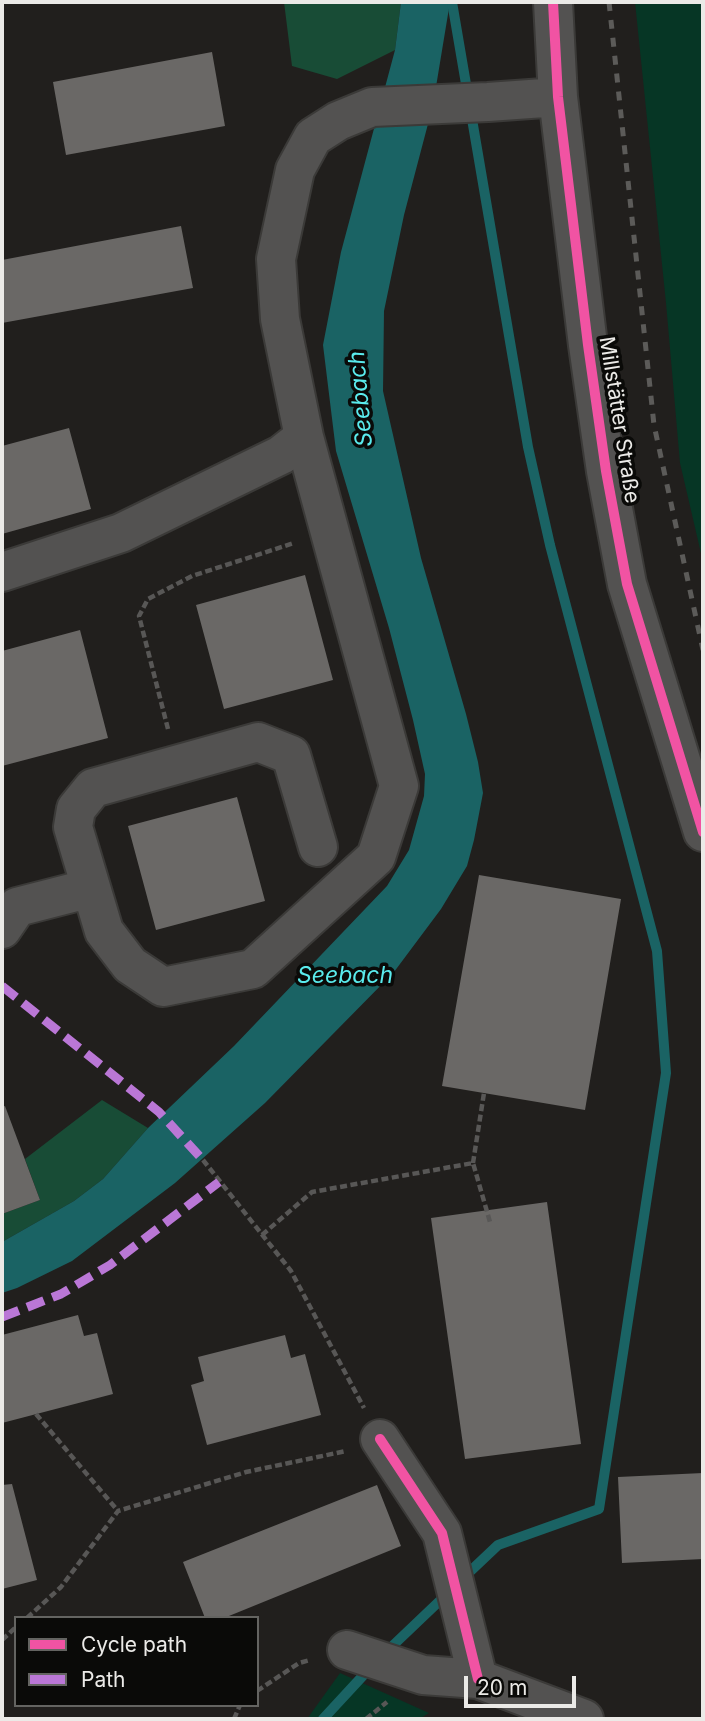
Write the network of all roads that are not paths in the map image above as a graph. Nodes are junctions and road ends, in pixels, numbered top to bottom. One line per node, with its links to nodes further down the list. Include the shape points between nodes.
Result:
1 (553, 2): 2 (street, Millstätter Straße)
2 (558, 97): 3 (street, via 372,107 313,137 295,170 276,258 280,319); 5 (street, Millstätter Straße, via 606,471 627,584)
3 (304, 437): 4 (street, via 281,455 121,533); 7 (street, via 399,786 376,857 253,970 163,987 130,965 104,931)
4 (2, 572)
5 (703, 832)
6 (318, 846): 7 (street, via 291,755 258,742 93,788 76,809 73,827)
7 (91, 888): 8 (street, via 17,907)
8 (2, 929)
9 (380, 1439): 11 (street, via 442,1533)
10 (347, 1650): 11 (street, via 423,1675)
11 (478, 1679): 12 (street)
12 (584, 1719)

